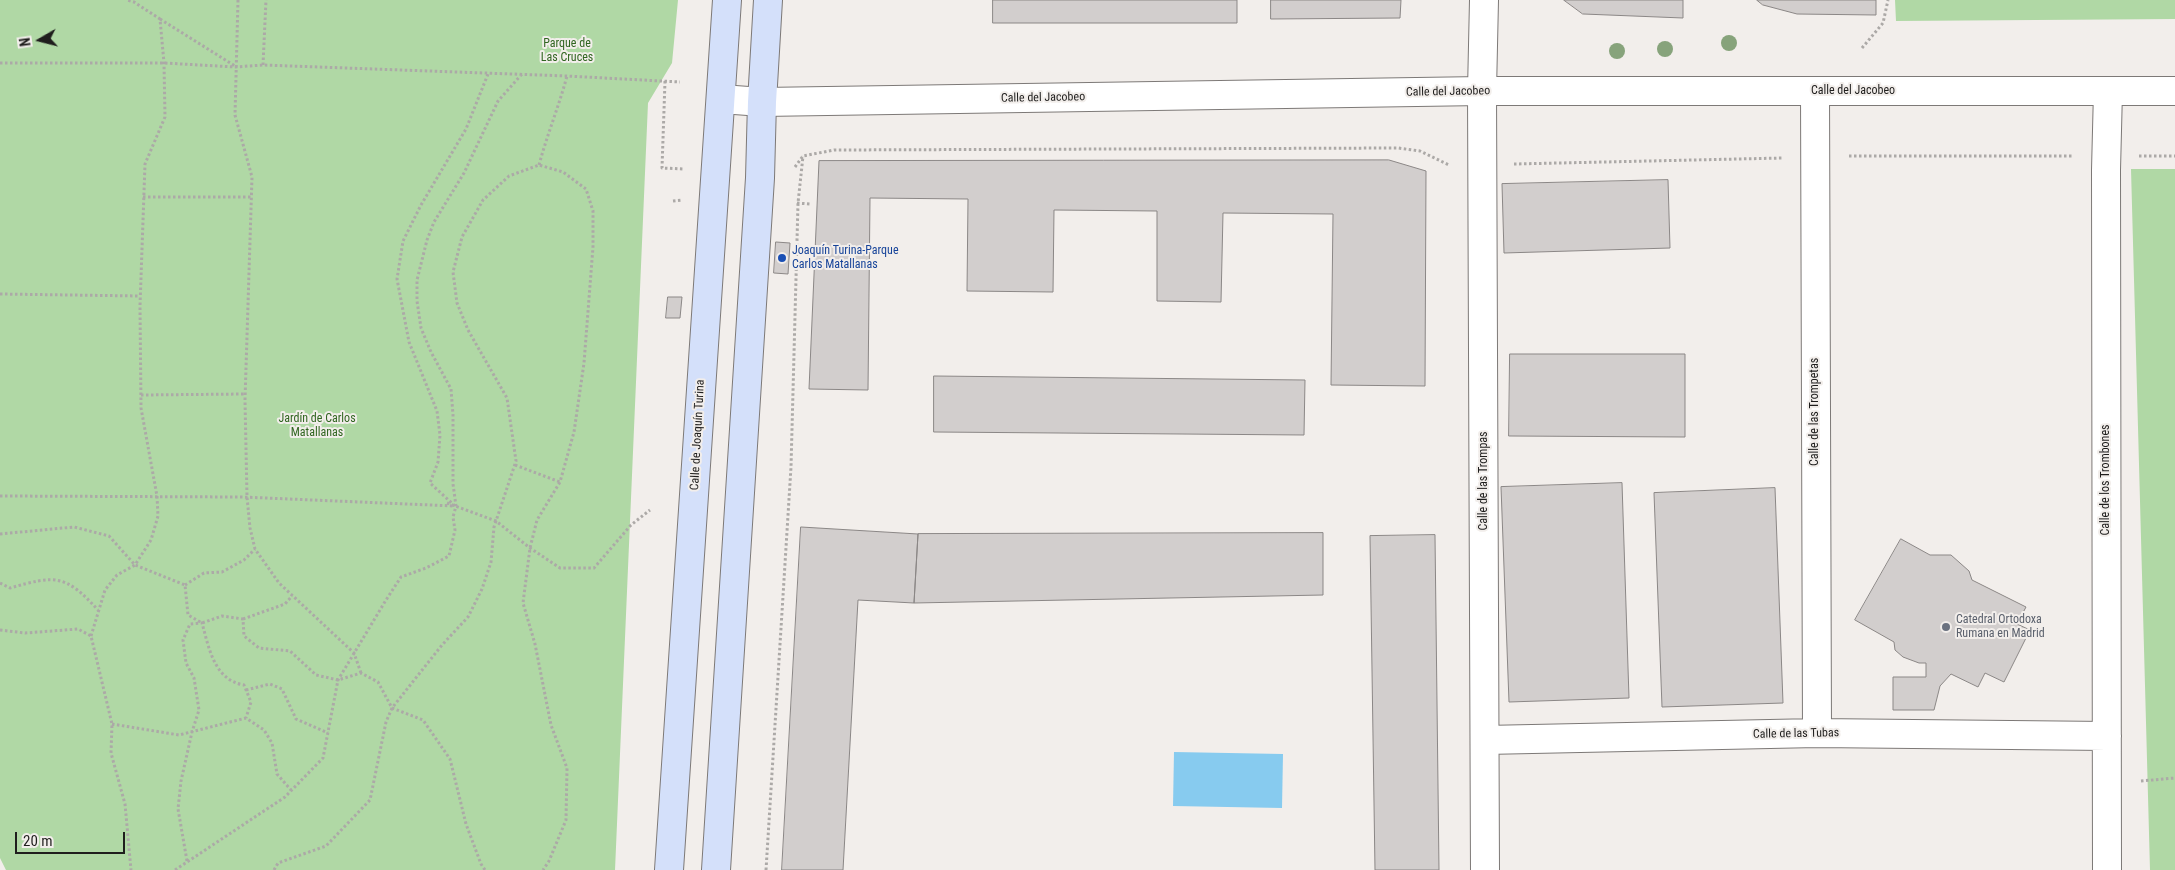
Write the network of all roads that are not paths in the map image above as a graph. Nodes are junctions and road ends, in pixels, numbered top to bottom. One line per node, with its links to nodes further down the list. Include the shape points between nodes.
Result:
1 (727, 0): 8 (main road, Calle de Joaquín Turina)
2 (768, 0): 9 (main road)
3 (1484, 0): 6 (street, Calle de las Trompas)
4 (2108, 91): 5 (street, Calle del Jacobeo); 7 (street, Calle del Jacobeo); 11 (street, Calle de los Trombones)
5 (2175, 91)
6 (1482, 92): 7 (street, Calle del Jacobeo); 9 (street, Calle del Jacobeo); 12 (street, Calle de las Trompas)
7 (1815, 92): 10 (street, Calle de las Trompetas)
8 (721, 99): 9 (street, Calle del Jacobeo); 13 (main road, Calle de Joaquín Turina)
9 (762, 102): 14 (main road, via 760,178)
10 (1817, 733): 11 (street, Calle de las Tubas); 12 (street, Calle de las Tubas)
11 (2106, 736): 16 (street, Calle de los Trombones)
12 (1485, 740): 15 (street, Calle de las Trompas)
13 (669, 870)
14 (716, 870)
15 (1485, 870)
16 (2107, 870)

